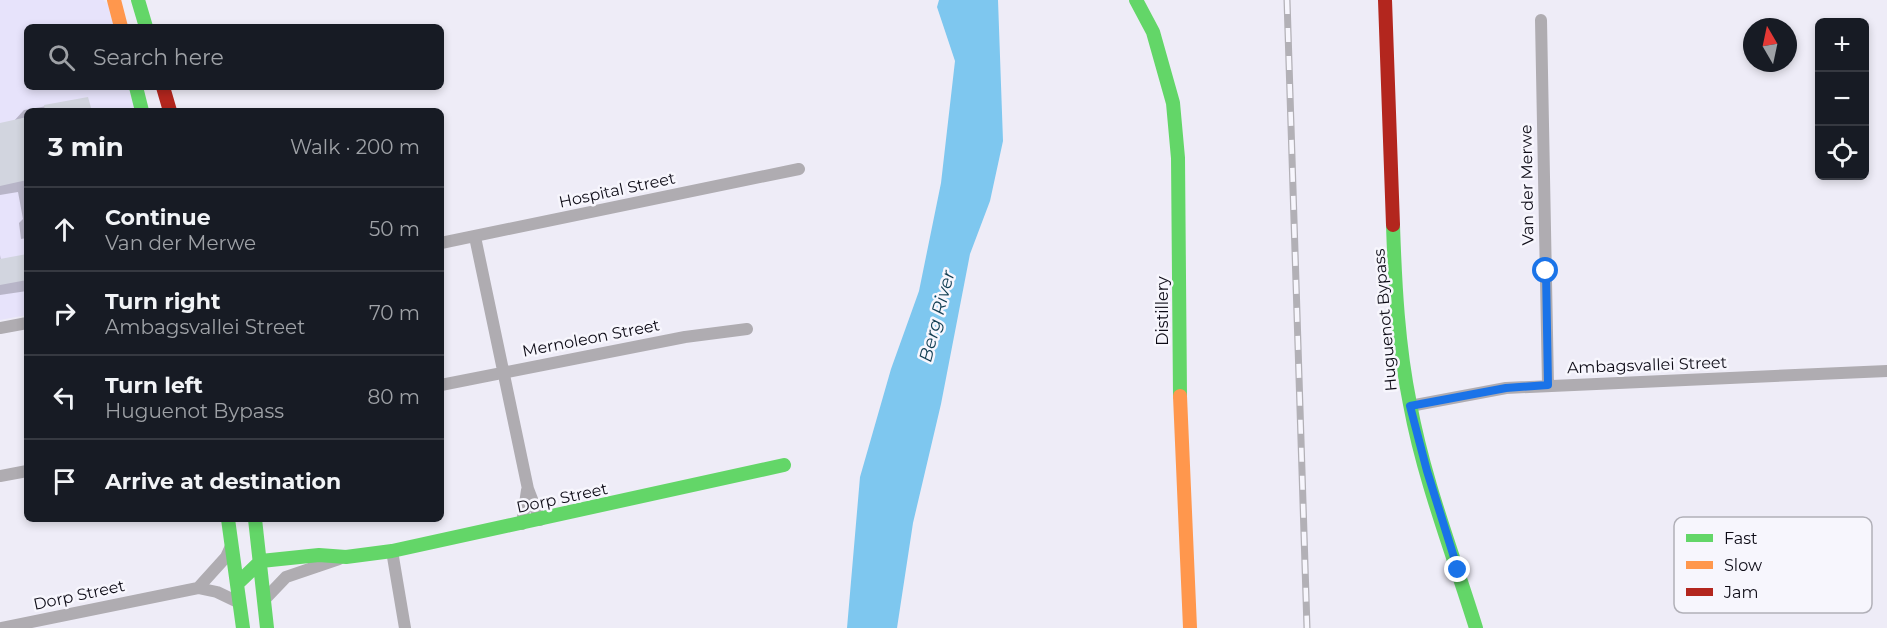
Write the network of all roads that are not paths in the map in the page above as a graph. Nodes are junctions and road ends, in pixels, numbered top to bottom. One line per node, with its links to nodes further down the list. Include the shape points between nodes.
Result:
1 (114, 0): 6 (street)
2 (138, 0): 7 (street)
3 (1136, 0): 43 (street, Distillery, via 1153,32 1164,67 1173,103 1177,147 1178,339)
4 (1385, 0): 22 (street, Huguenot Bypass, via 1394,253 1402,361)
5 (1541, 20): 21 (street, Van der Merwe)
6 (120, 24)
7 (145, 24)
8 (137, 90): 10 (street)
9 (164, 90): 11 (street)
10 (141, 108)
11 (169, 108)
12 (799, 169): 13 (street, Hospital Street)
13 (475, 237): 14 (street, Hospital Street); 18 (street)
14 (444, 242)
15 (24, 324): 16 (street)
16 (0, 328)
17 (747, 329): 18 (street, Mernoleon Street)
18 (502, 371): 20 (street, Mernoleon Street); 26 (street)
19 (1887, 371): 21 (street, Ambagsvallei Street)
20 (444, 384)
21 (1548, 385): 22 (street, Ambagsvallei Street, via 1506,388)
22 (1410, 406): 44 (street, Huguenot Bypass)
23 (784, 465): 27 (street, Dorp Street)
24 (24, 472): 25 (street)
25 (0, 476)
26 (528, 489): 27 (street); 30 (street)
27 (540, 520): 30 (street, Dorp Street)
28 (228, 522): 31 (street)
29 (255, 522): 34 (street)
30 (522, 524): 32 (street, Dorp Street)
31 (232, 543): 35 (street); 36 (street, via 226,557)
32 (392, 551): 33 (street, Dorp Street); 42 (street)
33 (346, 557): 34 (street, Dorp Street, via 319,555); 37 (street, Dorp Street, via 286,577)
34 (261, 561): 35 (street); 37 (street)
35 (237, 584): 38 (street)
36 (198, 588): 38 (street, Dorp Street); 39 (street, Dorp Street)
37 (265, 599): 41 (street)
38 (240, 603): 40 (street)
39 (2, 628)
40 (243, 628)
41 (267, 628)
42 (405, 628)
43 (1190, 628)
44 (1476, 628)

